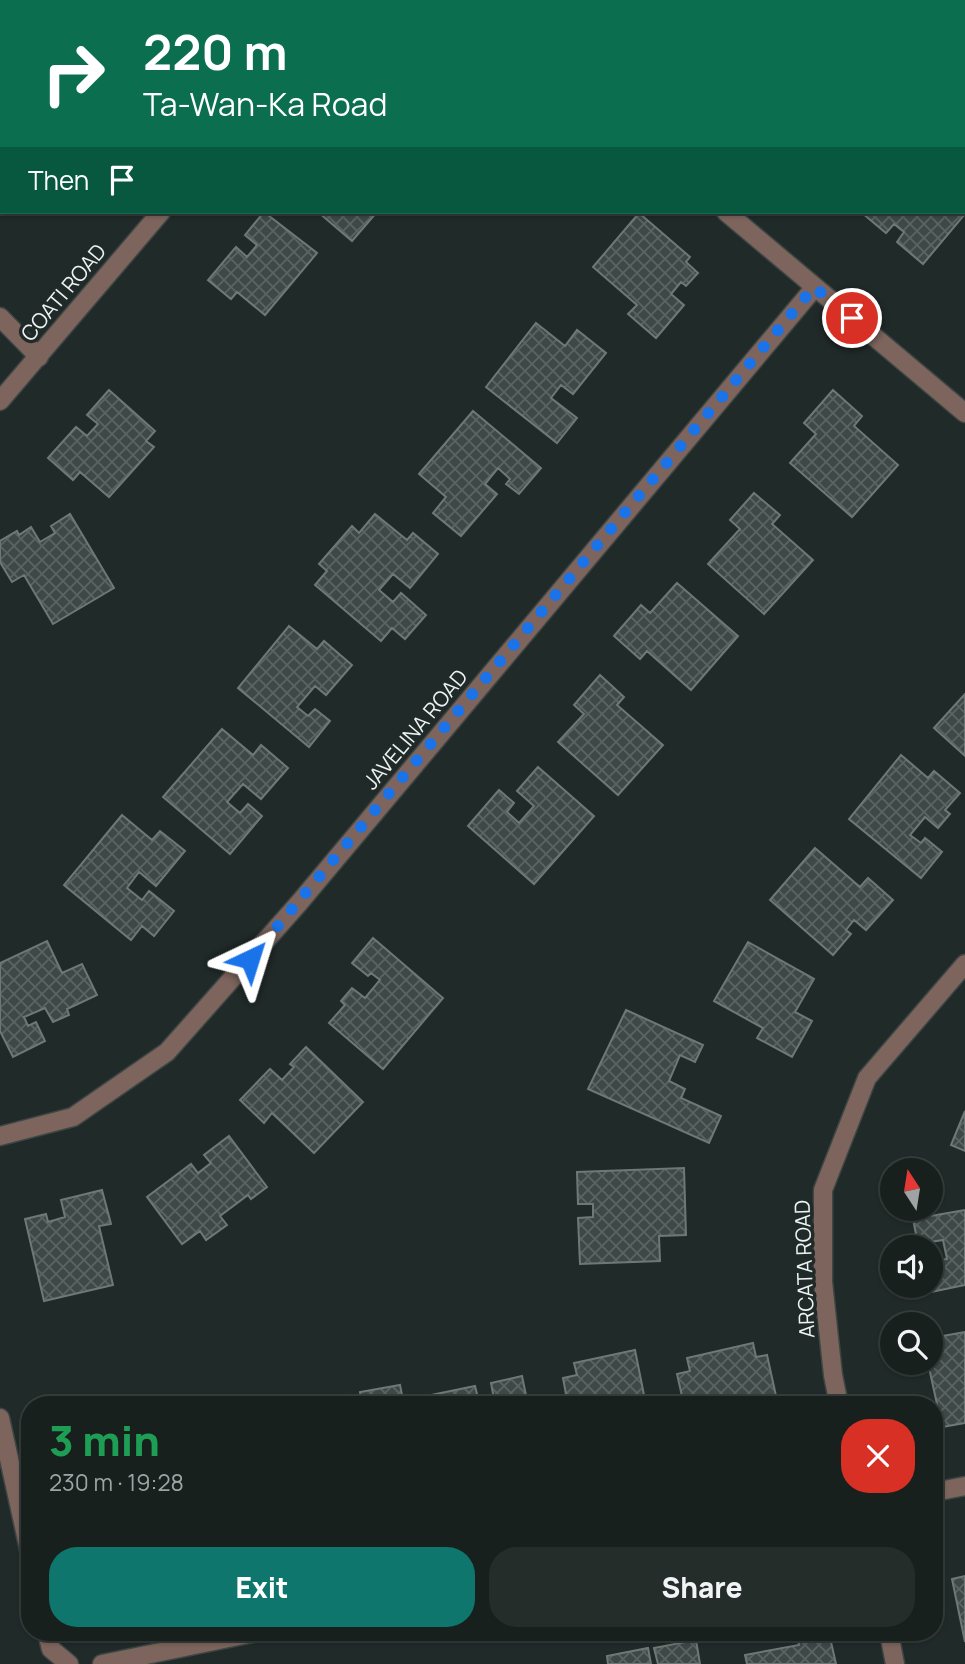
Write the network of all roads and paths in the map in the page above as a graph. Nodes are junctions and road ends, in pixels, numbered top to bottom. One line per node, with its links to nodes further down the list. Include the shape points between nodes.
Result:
1 (158, 214): 5 (street, COATI ROAD)
2 (728, 214): 3 (street)
3 (814, 287): 7 (street); 9 (street, JAVELINA ROAD, via 308,892 167,1052 73,1117)
4 (0, 317): 5 (street)
5 (39, 357): 6 (street, COATI ROAD)
6 (0, 401)
7 (965, 413)
8 (965, 964): 10 (street, ARCATA ROAD, via 867,1078 823,1190 823,1282)
9 (0, 1136)
10 (837, 1396)
11 (0, 1419): 14 (street)
12 (965, 1486): 13 (street)
13 (943, 1490)
14 (21, 1514)
15 (49, 1641): 18 (street, via 51,1649)
16 (214, 1641): 19 (street)
17 (891, 1641): 20 (street)
18 (69, 1664)
19 (102, 1664)
20 (895, 1664)

